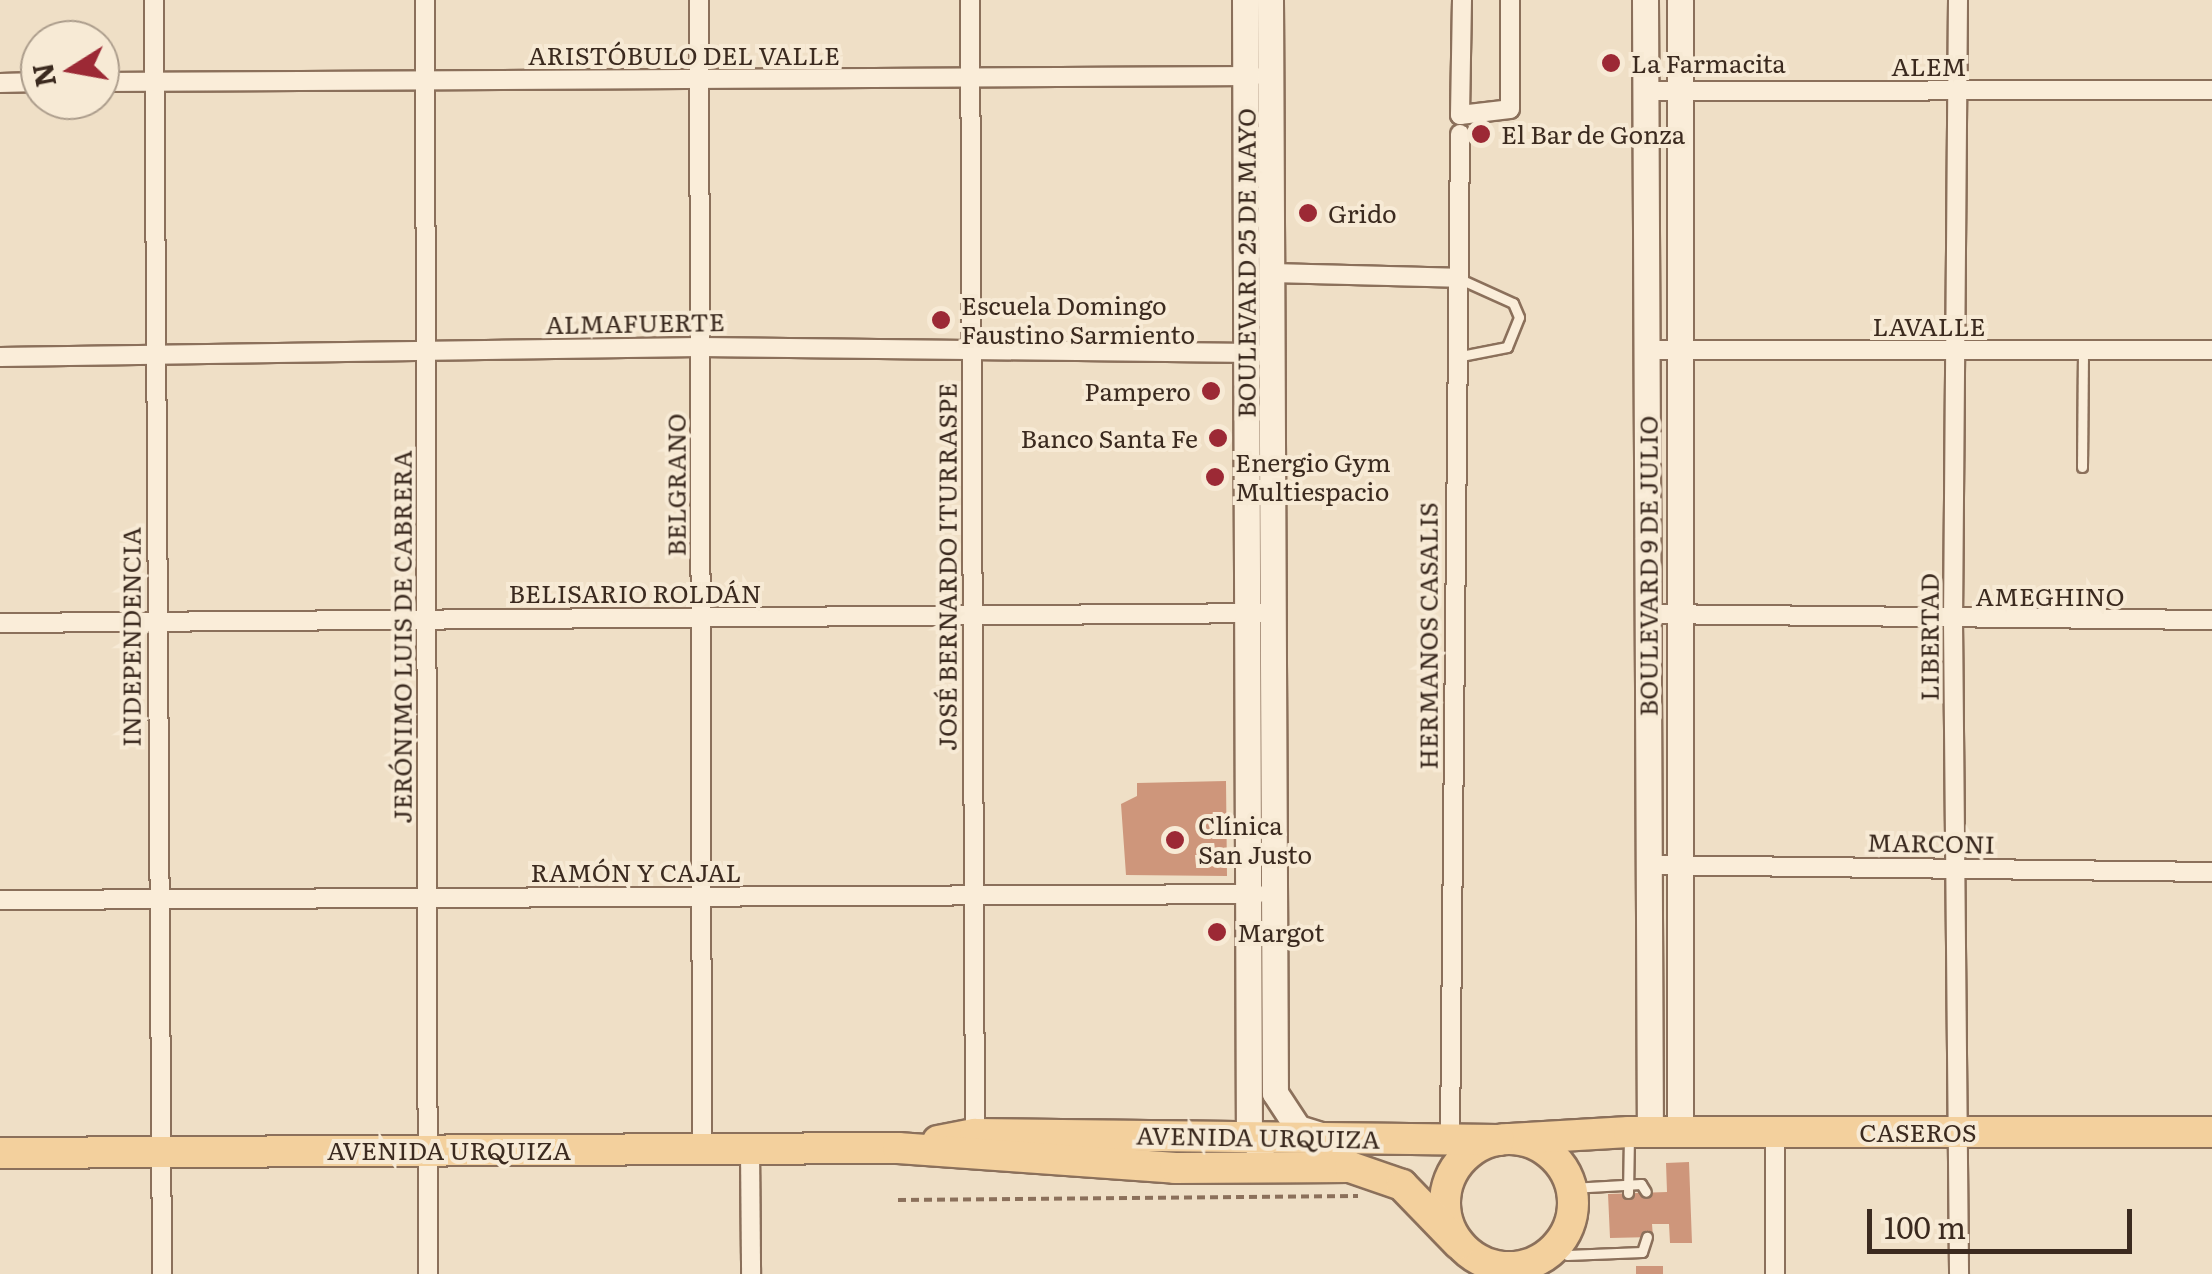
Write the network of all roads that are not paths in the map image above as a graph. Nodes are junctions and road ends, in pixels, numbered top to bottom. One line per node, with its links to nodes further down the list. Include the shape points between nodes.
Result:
1 (154, 0): 17 (street, INDEPENDENCIA)
2 (425, 0): 15 (street, JERÓNIMO LUIS DE CABRERA)
3 (699, 0): 14 (street, BELGRANO)
4 (970, 0): 13 (street, JOSÉ BERNARDO ITURRASPE)
5 (1245, 0): 12 (main road, BOULEVARD 25 DE MAYO)
6 (1270, 0): 12 (main road, BOULEVARD 25 DE MAYO)
7 (1462, 0): 22 (street, HERMANOS CASALIS)
8 (1510, 0): 22 (street, via 1507,114)
9 (1645, 0): 19 (main road, BOULEVARD 9 DE JULIO)
10 (1680, 0): 21 (main road, BOULEVARD 9 DE JULIO)
11 (1958, 0): 20 (street, LIBERTAD)
12 (1257, 76): 13 (street, ARISTÓBULO DEL VALLE); 23 (main road, BOULEVARD 25 DE MAYO); 33 (main road, BOULEVARD 25 DE MAYO)
13 (970, 77): 14 (street, ARISTÓBULO DEL VALLE); 29 (street, JOSÉ BERNARDO ITURRASPE)
14 (700, 80): 15 (street, ARISTÓBULO DEL VALLE); 25 (street, BELGRANO)
15 (426, 81): 17 (street, ARISTÓBULO DEL VALLE); 28 (street, JERÓNIMO LUIS DE CABRERA)
16 (120, 82): 17 (street, ARISTÓBULO DEL VALLE)
17 (154, 82): 35 (street, INDEPENDENCIA)
18 (2212, 90): 20 (street, ALEM)
19 (1646, 91): 21 (street, ALEM); 26 (main road, BOULEVARD 9 DE JULIO)
20 (1958, 91): 21 (street, ALEM); 31 (street, LIBERTAD)
21 (1680, 92): 30 (main road, BOULEVARD 9 DE JULIO)
22 (1460, 125): 24 (street, HERMANOS CASALIS)
23 (1271, 272): 24 (street); 33 (main road, BOULEVARD 25 DE MAYO)
24 (1457, 278): 36 (street, HERMANOS CASALIS); 36 (lane, via 1513,303 1520,317 1508,347)
25 (700, 347): 28 (street, ALMAFUERTE); 29 (street, ALMAFUERTE); 42 (street, BELGRANO)
26 (1646, 350): 30 (street, LAVALLE); 39 (main road, BOULEVARD 9 DE JULIO)
27 (2212, 350): 32 (street, LAVALLE)
28 (426, 351): 35 (street, ALMAFUERTE); 43 (street, JERÓNIMO LUIS DE CABRERA)
29 (971, 351): 33 (street, ALMAFUERTE); 41 (street, JOSÉ BERNARDO ITURRASPE)
30 (1679, 351): 31 (street, LAVALLE); 40 (main road, BOULEVARD 9 DE JULIO)
31 (1956, 351): 32 (street, LAVALLE); 46 (street, LIBERTAD)
32 (2083, 351): 37 (lane)
33 (1258, 354): 38 (main road, BOULEVARD 25 DE MAYO)
34 (0, 356): 35 (street, ALMAFUERTE)
35 (155, 356): 45 (street, INDEPENDENCIA)
36 (1455, 357): 65 (street, HERMANOS CASALIS)
37 (2082, 467)
38 (1260, 613): 41 (street, BELISARIO ROLDÁN); 52 (main road, BOULEVARD 25 DE MAYO)
39 (1648, 614): 40 (street, AMEGHINO); 49 (main road, BOULEVARD 9 DE JULIO)
40 (1680, 614): 46 (street, AMEGHINO); 48 (main road, BOULEVARD 9 DE JULIO)
41 (972, 616): 42 (street, BELISARIO ROLDÁN); 53 (street, JOSÉ BERNARDO ITURRASPE)
42 (701, 618): 43 (street, BELISARIO ROLDÁN); 54 (street, BELGRANO)
43 (427, 620): 45 (street, BELISARIO ROLDÁN); 55 (street, JERÓNIMO LUIS DE CABRERA)
44 (2212, 620): 46 (street, AMEGHINO)
45 (156, 622): 47 (street, BELISARIO ROLDÁN); 56 (street, INDEPENDENCIA)
46 (1953, 622): 50 (street, LIBERTAD)
47 (0, 623)
48 (1682, 864): 49 (street, MARCONI); 50 (street, MARCONI); 58 (main road, BOULEVARD 9 DE JULIO)
49 (1650, 865): 58 (main road, BOULEVARD 9 DE JULIO)
50 (1957, 869): 51 (street, MARCONI); 60 (street, LIBERTAD)
51 (2212, 872)
52 (1260, 894): 53 (street, RAMÓN Y CAJAL); 63 (main road, BOULEVARD 25 DE MAYO); 64 (main road, BOULEVARD 25 DE MAYO, via 1275,1093 1298,1128)
53 (973, 896): 54 (street, RAMÓN Y CAJAL); 62 (street, JOSÉ BERNARDO ITURRASPE)
54 (702, 897): 55 (street, RAMÓN Y CAJAL); 70 (street, BELGRANO)
55 (428, 898): 56 (street, RAMÓN Y CAJAL); 69 (street, JERÓNIMO LUIS DE CABRERA)
56 (157, 899): 57 (street, RAMÓN Y CAJAL); 71 (street, INDEPENDENCIA)
57 (0, 900)
58 (1646, 1132): 59 (main road, CASEROS); 66 (main road, CASEROS); 74 (main road, CASEROS, via 1582,1154); 75 (lane)
59 (1774, 1132): 60 (main road, CASEROS); 87 (street)
60 (1961, 1132): 61 (main road, CASEROS); 88 (street, LIBERTAD)
61 (2212, 1132)
62 (975, 1134): 63 (main road, AVENIDA URQUIZA); 67 (main road, AVENIDA URQUIZA)
63 (1249, 1137): 64 (main road, AVENIDA URQUIZA); 73 (main road, via 1270,1153)
64 (1333, 1139): 65 (main road, AVENIDA URQUIZA)
65 (1450, 1139): 66 (main road, AVENIDA URQUIZA)
66 (1504, 1139): 74 (main road, via 1547,1152); 83 (main road, via 1471,1151 1447,1185 1446,1216)
67 (898, 1148): 68 (main road, AVENIDA URQUIZA); 73 (main road, AVENIDA URQUIZA, via 1150,1166)
68 (750, 1149): 70 (main road, AVENIDA URQUIZA); 86 (street)
69 (426, 1150): 70 (main road, AVENIDA URQUIZA); 71 (main road, AVENIDA URQUIZA); 85 (street, JERÓNIMO LUIS DE CABRERA)
70 (702, 1150)
71 (162, 1152): 72 (main road, AVENIDA URQUIZA); 84 (street, INDEPENDENCIA)
72 (0, 1153)
73 (1350, 1168): 83 (main road, AVENIDA URQUIZA, via 1402,1185)
74 (1570, 1185): 75 (lane); 81 (main road)
75 (1628, 1189): 76 (lane, via 1644,1185)
76 (1646, 1192)
77 (1647, 1237): 80 (lane, via 1646,1250)
78 (1612, 1238): 82 (lane)
79 (1629, 1238): 80 (lane)
80 (1629, 1252): 82 (lane)
81 (1567, 1253): 82 (lane); 83 (main road, via 1522,1266 1492,1266)
82 (1613, 1253)
83 (1470, 1257)
84 (162, 1274)
85 (428, 1274)
86 (751, 1274)
87 (1775, 1274)
88 (1958, 1274)

